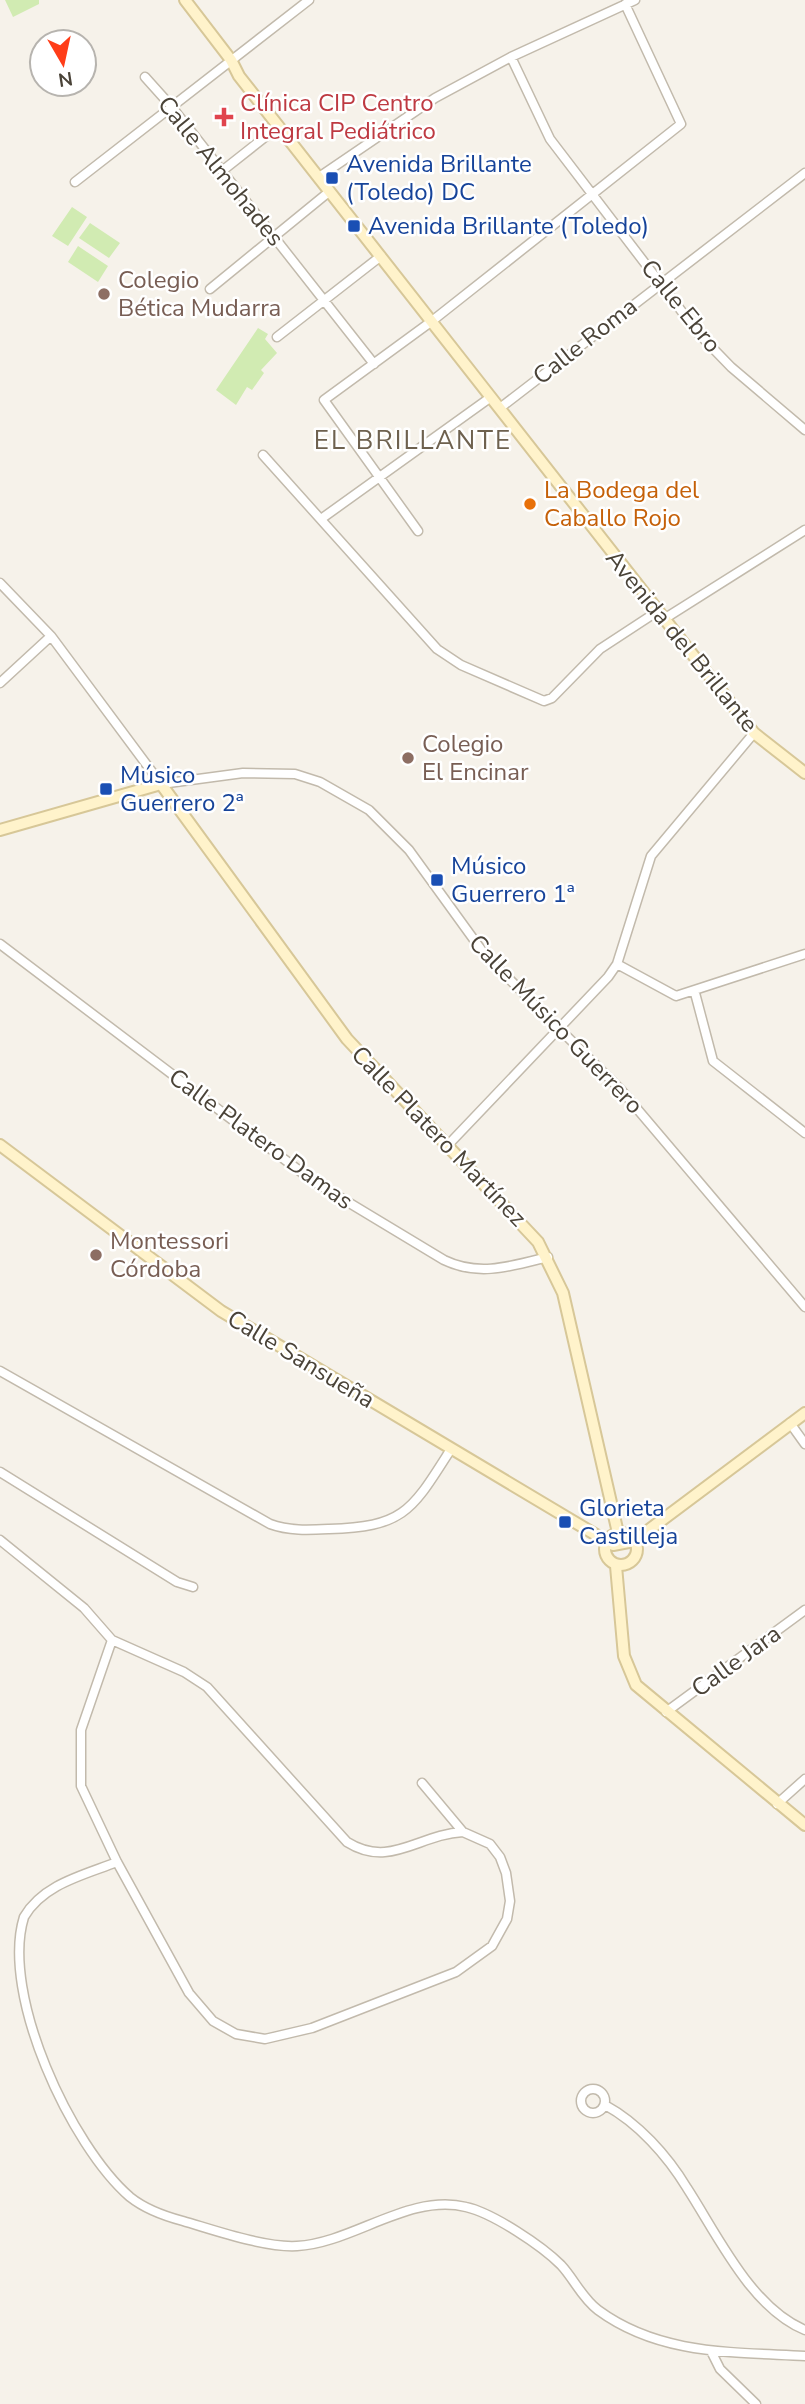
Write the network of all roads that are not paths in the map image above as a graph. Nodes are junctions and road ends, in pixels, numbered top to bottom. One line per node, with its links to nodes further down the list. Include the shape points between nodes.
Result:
1 (185, 0): 6 (street, Avenida del Brillante)
2 (309, 0): 6 (street)
3 (635, 0): 4 (street)
4 (625, 5): 5 (street); 15 (street, via 681,124)
5 (511, 57): 12 (street, via 435,99); 15 (street, Calle Ebro, via 543,128)
6 (232, 60): 8 (street); 9 (street, Avenida del Brillante, via 239,76)
7 (145, 77): 8 (street, Calle Almohades)
8 (171, 106): 10 (street, Calle Almohades); 13 (street)
9 (279, 126): 10 (street); 12 (street, Avenida del Brillante)
10 (222, 171): 16 (street, Calle Almohades)
11 (805, 173): 18 (street, Calle Roma)
12 (319, 177): 14 (street, Avenida del Brillante)
13 (75, 182)
14 (330, 191): 16 (street); 17 (street, Avenida del Brillante)
15 (593, 193): 18 (street, Calle Ebro); 21 (street)
16 (274, 237): 19 (street); 20 (street, Calle Almohades)
17 (381, 256): 20 (street); 21 (street, Avenida del Brillante)
18 (660, 281): 25 (street, Calle Roma); 26 (street, Calle Ebro, via 699,334 731,367)
19 (210, 289)
20 (324, 301): 22 (street); 23 (street, Calle Almohades)
21 (432, 321): 23 (street); 24 (street, Avenida del Brillante)
22 (277, 337)
23 (374, 364): 28 (street, via 324,400)
24 (491, 397): 25 (street, Avenida del Brillante); 28 (street)
25 (500, 408): 33 (street, Avenida del Brillante)
26 (805, 430)
27 (263, 455): 29 (street)
28 (380, 477): 29 (street); 31 (street)
29 (321, 519): 33 (street, via 448,659 544,701 600,649)
30 (805, 530): 33 (street)
31 (418, 531)
32 (0, 583): 34 (street)
33 (661, 615): 36 (street, Avenida del Brillante)
34 (51, 636): 35 (street); 38 (street)
35 (0, 683)
36 (754, 733): 37 (street, Avenida del Brillante); 42 (street, via 651,856)
37 (805, 773)
38 (161, 783): 39 (street, Calle Músico Guerrero); 44 (street, Calle Músico Guerrero, via 270,771 295,774 346,795 388,825 485,956); 47 (street, Calle Platero Martínez, via 347,1039)
39 (0, 830)
40 (0, 944): 48 (street, Calle Platero Damas, via 313,1181 444,1260 486,1270)
41 (805, 954): 43 (street)
42 (617, 964): 43 (street, via 676,996); 44 (street)
43 (695, 992): 45 (street, via 713,1061)
44 (560, 1029): 47 (street); 49 (street, Calle Músico Guerrero, via 622,1091)
45 (805, 1133)
46 (0, 1145): 54 (street, Calle Sansueña, via 221,1311)
47 (448, 1145): 48 (street, Calle Platero Martínez, via 529,1230)
48 (548, 1257): 56 (street, Calle Platero Martínez, via 563,1293)
49 (805, 1307)
50 (0, 1371): 54 (street, via 270,1524 290,1529 363,1528 394,1519 420,1497)
51 (805, 1413): 52 (street)
52 (790, 1423): 53 (street); 58 (street)
53 (805, 1444)
54 (451, 1449): 59 (street, Calle Sansueña)
55 (0, 1472): 61 (street, via 177,1582)
56 (618, 1533): 58 (street); 59 (street)
57 (0, 1540): 63 (street, via 84,1608)
58 (634, 1541): 59 (street, Calle Sansueña, via 621,1546); 60 (street, via 634,1558)
59 (607, 1542): 60 (street, via 606,1556)
60 (616, 1566): 64 (street, via 622,1644 629,1671 636,1685)
61 (193, 1587)
62 (805, 1610): 64 (street, Calle Jara)
63 (111, 1640): 69 (street, via 184,1672 207,1688 346,1842 360,1850 392,1852); 70 (street, via 81,1730 79,1767 85,1798)
64 (666, 1712): 67 (street)
65 (805, 1779): 67 (street)
66 (422, 1783): 69 (street)
67 (777, 1804): 68 (street)
68 (805, 1825)
69 (463, 1832): 70 (street, via 490,1844 506,1873 508,1910 492,1946 456,1972 312,2028 265,2039 236,2034 202,2010)
70 (117, 1862): 73 (street, via 46,1892 33,1905 13,1944 11,1972 31,2046 53,2095 72,2128 132,2199 180,2221 295,2246 425,2208 466,2207 504,2225 553,2258 582,2294 611,2319 653,2340)
71 (605, 2105): 72 (street, via 626,2117 673,2167 731,2259 767,2304)
72 (805, 2330)
73 (711, 2350): 74 (street); 75 (street, via 720,2369)
74 (805, 2356)
75 (756, 2404)

